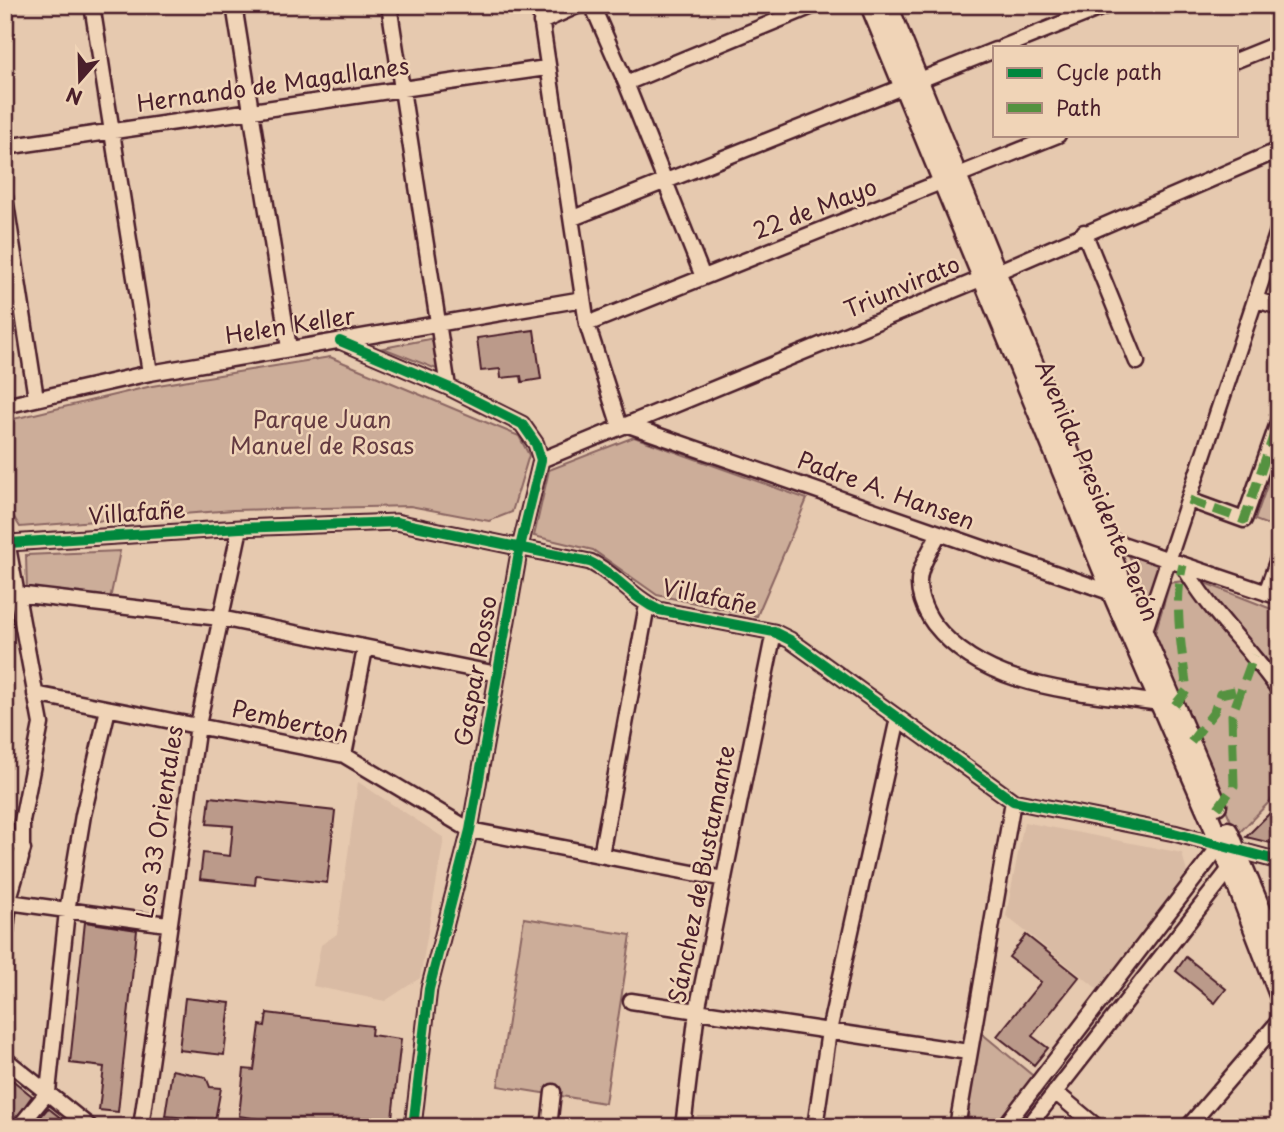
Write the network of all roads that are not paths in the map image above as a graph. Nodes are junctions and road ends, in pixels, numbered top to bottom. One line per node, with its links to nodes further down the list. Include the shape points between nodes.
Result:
1 (92, 5): 21 (street)
2 (234, 5): 20 (street)
3 (388, 5): 19 (street)
4 (539, 5): 11 (street)
5 (579, 5): 11 (street)
6 (592, 5): 17 (street)
7 (815, 5): 17 (street)
8 (870, 5): 18 (main road, Avenida Presidente Perón)
9 (888, 5): 18 (main road, Avenida Presidente Perón)
10 (1108, 5): 13 (street)
11 (541, 22): 16 (street)
12 (1279, 43): 15 (street)
13 (1006, 46)
14 (993, 51): 18 (street)
15 (1238, 60)
16 (546, 68): 19 (street, Hernando de Magallanes); 29 (street)
17 (626, 83): 26 (street)
18 (912, 83): 25 (main road, Avenida Presidente Perón); 26 (street); 27 (main road, Avenida Presidente Perón)
19 (402, 89): 20 (street, Hernando de Magallanes); 38 (street)
20 (251, 111): 21 (street, Hernando de Magallanes); 41 (street)
21 (111, 131): 23 (street, Hernando de Magallanes); 43 (street)
22 (1056, 136): 25 (street, 22 de Mayo)
23 (5, 147)
24 (1279, 150): 31 (street, Triunvirato)
25 (960, 176): 27 (street, 22 de Mayo); 33 (main road, Avenida Presidente Perón)
26 (664, 180): 29 (street); 34 (street)
27 (942, 183): 33 (main road, Avenida Presidente Perón); 34 (street, 22 de Mayo)
28 (5, 197): 45 (street)
29 (573, 218): 35 (street)
30 (1279, 228): 32 (street)
31 (1084, 232): 33 (street, Triunvirato); 42 (street)
32 (1276, 249): 36 (street)
33 (991, 274): 48 (street, Triunvirato); 53 (main road, Avenida Presidente Perón); 58 (main road, Avenida Presidente Perón)
34 (703, 277): 39 (street, 22 de Mayo)
35 (583, 299): 38 (street, Helen Keller); 39 (street)
36 (1257, 300): 37 (street); 50 (street)
37 (1279, 307)
38 (440, 324): 40 (street, Helen Keller); 44 (street)
39 (587, 324): 48 (street)
40 (340, 341): 41 (street, Helen Keller); 44 (street)
41 (289, 348): 43 (street, Helen Keller)
42 (1137, 362)
43 (149, 373): 45 (street, Helen Keller)
44 (448, 387): 49 (street, via 522,424)
45 (36, 398): 46 (street, Helen Keller)
46 (5, 406)
47 (1279, 420): 50 (street, via 1244,520)
48 (624, 426): 49 (street, Triunvirato); 52 (street, Padre A. Hansen)
49 (541, 460): 55 (street, Gaspar Rosso)
50 (1189, 500): 57 (street)
51 (240, 528): 54 (street, Villafañe); 55 (street, Villafañe, via 396,522); 63 (street, Los 33 Orientales)
52 (938, 535): 58 (street, Padre A. Hansen); 70 (street, via 920,573 920,597 940,632 966,653 1015,678)
53 (1104, 538): 57 (street); 61 (main road, Avenida Presidente Perón)
54 (7, 539): 59 (street)
55 (520, 547): 62 (street, Villafañe, via 608,570); 67 (street, Gaspar Rosso)
56 (1279, 556): 60 (street)
57 (1176, 562): 60 (street); 65 (street); 68 (street)
58 (1112, 593): 61 (street, Padre A. Hansen); 70 (main road, Avenida Presidente Perón)
59 (17, 594): 63 (street); 69 (street)
60 (1272, 595)
61 (1129, 599): 65 (main road, Avenida Presidente Perón)
62 (647, 605): 64 (street, Villafañe); 81 (street)
63 (220, 618): 66 (street); 73 (street, Los 33 Orientales)
64 (774, 632): 72 (street, Villafañe); 85 (street, Sánchez de Bustamante)
65 (1144, 633): 70 (main road, Avenida Presidente Perón)
66 (365, 649): 67 (street); 74 (street)
67 (497, 674): 77 (street, Gaspar Rosso)
68 (1279, 690)
69 (35, 694): 71 (street, Pemberton); 76 (street, via 41,724)
70 (1168, 704): 80 (main road, Avenida Presidente Perón)
71 (108, 709): 73 (street, Pemberton); 87 (street)
72 (898, 718): 75 (street, Villafañe); 95 (street)
73 (198, 725): 74 (street, Pemberton); 88 (street, Los 33 Orientales)
74 (344, 755): 77 (street, Pemberton)
75 (1013, 801): 80 (street, Villafañe); 96 (street)
76 (22, 821): 78 (street); 79 (street)
77 (470, 830): 81 (street, Pemberton); 104 (street, Gaspar Rosso, via 429,989)
78 (5, 837): 79 (street, via 15,838)
79 (22, 851): 83 (street, via 15,864); 86 (street)
80 (1231, 854): 82 (street, Villafañe); 90 (main road, Avenida Presidente Perón); 91 (main road, Avenida Presidente Perón); 100 (street); 109 (street)
81 (601, 855): 85 (street, Pemberton)
82 (1279, 861)
83 (5, 864)
84 (5, 875): 86 (street)
85 (724, 879): 93 (street, Sánchez de Bustamante)
86 (10, 898): 87 (street); 89 (street)
87 (67, 911): 88 (street); 98 (street)
88 (167, 924): 103 (street, Los 33 Orientales)
89 (5, 938)
90 (1279, 952)
91 (1279, 995)
92 (631, 1001): 93 (street)
93 (697, 1011): 95 (street); 106 (street, Sánchez de Bustamante)
94 (1279, 1021): 112 (street)
95 (830, 1031): 96 (street); 107 (street)
96 (968, 1052): 108 (street)
97 (5, 1059): 98 (street)
98 (48, 1092): 101 (street); 102 (street)
99 (553, 1092): 105 (street)
100 (1055, 1092): 110 (street); 111 (street)
101 (19, 1127)
102 (90, 1127)
103 (141, 1127)
104 (413, 1127)
105 (549, 1127)
106 (683, 1127)
107 (815, 1127)
108 (957, 1127)
109 (1004, 1127)
110 (1028, 1127)
111 (1097, 1127)
112 (1188, 1127)

